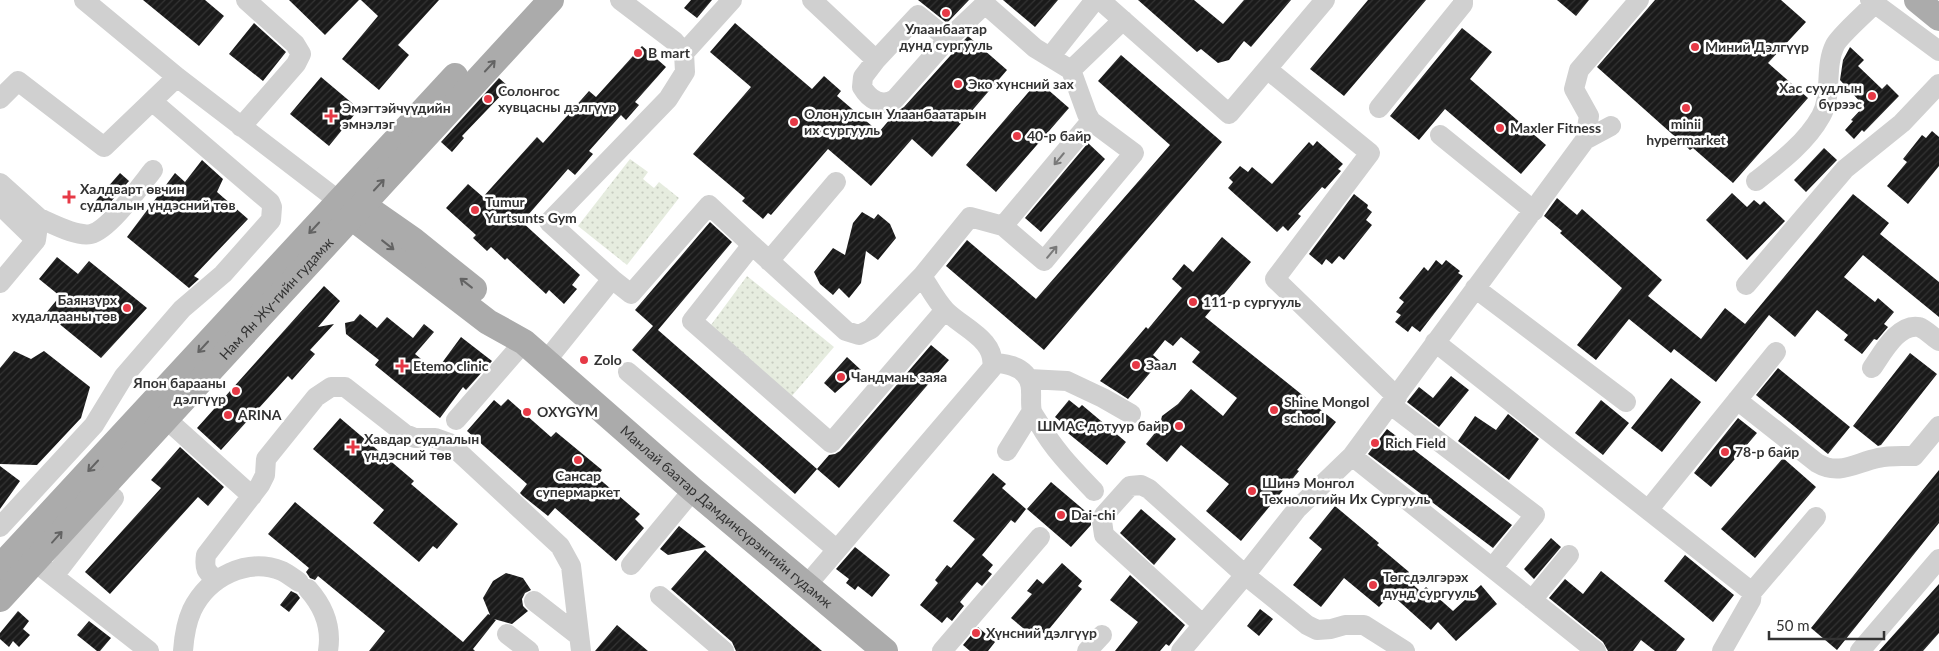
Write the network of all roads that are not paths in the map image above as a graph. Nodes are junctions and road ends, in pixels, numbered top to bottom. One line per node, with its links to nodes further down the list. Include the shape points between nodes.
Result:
1 (84, 0): 25 (street)
2 (246, 0): 32 (street, via 295,44 301,54)
3 (526, 0): 40 (main road, Нам Ян Жү-гийн гудамж)
4 (550, 0): 40 (main road, Нам Ян Жү-гийн гудамж, one-way to 4)
5 (620, 0): 20 (street, via 674,41)
6 (732, 0): 20 (street)
7 (812, 0): 22 (street)
8 (1094, 0): 21 (street)
9 (1100, 0): 17 (street)
10 (1325, 0): 23 (street)
11 (1463, 0): 29 (street)
12 (1639, 0): 34 (street, via 1579,70 1574,89 1589,116)
13 (1917, 0): 16 (main road)
14 (1873, 1): 19 (street); 36 (street, via 1836,44 1821,116 1787,156)
15 (985, 2): 18 (street); 21 (street, via 1035,48)
16 (1939, 18)
17 (1123, 20): 23 (street, via 1230,114); 24 (street)
18 (948, 40): 22 (street, via 918,15); 22 (street, via 890,103 880,104 862,87 863,77)
19 (1939, 51)
20 (684, 53): 48 (street, via 684,72 668,99 549,222)
21 (1050, 57): 24 (street)
22 (876, 60)
23 (1267, 69): 63 (street, via 1370,154 1275,279)
24 (1071, 70): 30 (street)
25 (177, 77): 28 (street); 32 (street)
26 (1939, 84): 50 (street, via 1902,123 1846,169)
27 (0, 99): 28 (street, via 18,81 104,147)
28 (153, 102): 72 (street, via 270,202 271,220 223,274 182,309 124,376 94,425)
29 (1379, 108)
30 (1091, 121): 43 (street, one-way to 43); 43 (street, one-way to 30, via 1044,261 1134,153)
31 (1611, 126): 34 (street)
32 (242, 127): 40 (street)
33 (1440, 135): 41 (street)
34 (1584, 140): 41 (street)
35 (153, 170): 42 (street, via 106,227 91,234 71,232)
36 (1756, 181)
37 (836, 182): 46 (street)
38 (0, 183): 42 (street)
39 (0, 205): 44 (street)
40 (350, 207): 54 (main road, Манлай баатар Дамдинсүрэнгийн гудамж, via 412,240 503,312); 67 (main road, Нам Ян Жү-гийн гудамж); 77 (main road, Нам Ян Жү-гийн гудамж, one-way to 77)
41 (1534, 211): 51 (street)
42 (39, 218): 44 (street)
43 (1003, 226): 47 (street, via 970,217)
44 (36, 240): 49 (street)
45 (752, 245): 46 (street); 48 (street, via 709,205 631,294); 52 (street, via 692,321 831,443)
46 (769, 260): 47 (street, via 846,331 859,335 871,329)
47 (922, 276): 52 (street)
48 (612, 279): 57 (street)
49 (0, 283)
50 (1746, 285)
51 (1475, 288): 55 (street); 64 (street)
52 (945, 310): 58 (street, via 986,344)
53 (1939, 341): 59 (street, via 1919,328 1905,329)
54 (524, 342): 57 (main road, Манлай баатар Дамдинсүрэнгийн гудамж); 68 (street)
55 (1435, 342): 63 (street); 78 (street)
56 (1776, 352): 62 (street)
57 (546, 361): 73 (main road, Манлай баатар Дамдинсүрэнгийн гудамж)
58 (993, 362): 61 (street, via 1016,367); 82 (street, via 992,368)
59 (1872, 368)
60 (628, 372): 82 (street)
61 (1029, 379): 65 (street); 66 (street, via 1066,381)
62 (1737, 400): 69 (street, via 1817,462 1832,469 1848,468 1879,457 1914,456); 78 (street)
63 (1394, 401): 71 (street); 87 (street, via 1535,515)
64 (1626, 402)
65 (1032, 411): 70 (street); 74 (street, via 1046,436)
66 (1132, 414)
67 (165, 418): 75 (street); 88 (main road, Нам Ян Жү-гийн гудамж, one-way to 67)
68 (456, 420)
69 (1939, 426)
70 (1007, 451)
71 (1352, 456): 87 (street); 89 (street, via 1297,509)
72 (39, 486): 77 (street); 80 (street)
73 (693, 490): 85 (street); 91 (main road, Манлай баатар Дамдинсүрэнгийн гудамж)
74 (1094, 491)
75 (252, 496): 90 (street, via 206,555 206,571); 100 (street, via 265,474 266,459 316,397 331,387 345,387 404,434 449,443 560,546 571,566)
76 (114, 498): 88 (street)
77 (59, 503): 86 (main road, Нам Ян Жү-гийн гудамж)
78 (1649, 509): 92 (street)
79 (1816, 517): 92 (street)
80 (0, 526)
81 (1040, 537): 107 (street)
82 (836, 549): 91 (street)
83 (1569, 555): 95 (street)
84 (1939, 559): 113 (street)
85 (631, 565)
86 (0, 567)
87 (1493, 567): 95 (street)
88 (44, 569): 94 (main road, Нам Ян Жү-гийн гудамж); 101 (street)
89 (1246, 574): 97 (street); 97 (street, via 1141,485 1130,486 1104,515 1104,535); 110 (street, via 1317,630 1364,625)
90 (216, 580): 102 (street, via 202,593 192,610); 103 (street, via 250,567 283,571 303,585 320,604 326,616)
91 (806, 586): 106 (main road, Манлай баатар Дамдинсүрэнгийн гудамж)
92 (1752, 592): 112 (street, via 1751,600)
93 (660, 596): 105 (street)
94 (0, 598)
95 (1532, 600): 111 (street)
96 (534, 601): 100 (street)
97 (1203, 625): 109 (street)
98 (507, 634): 104 (street)
99 (1102, 635): 108 (street)
100 (580, 644)
101 (149, 651)
102 (183, 651)
103 (328, 651)
104 (529, 651)
105 (724, 651)
106 (885, 651)
107 (942, 651)
108 (1087, 651)
109 (1181, 651)
110 (1405, 651)
111 (1596, 651)
112 (1722, 651)
113 (1860, 651)

